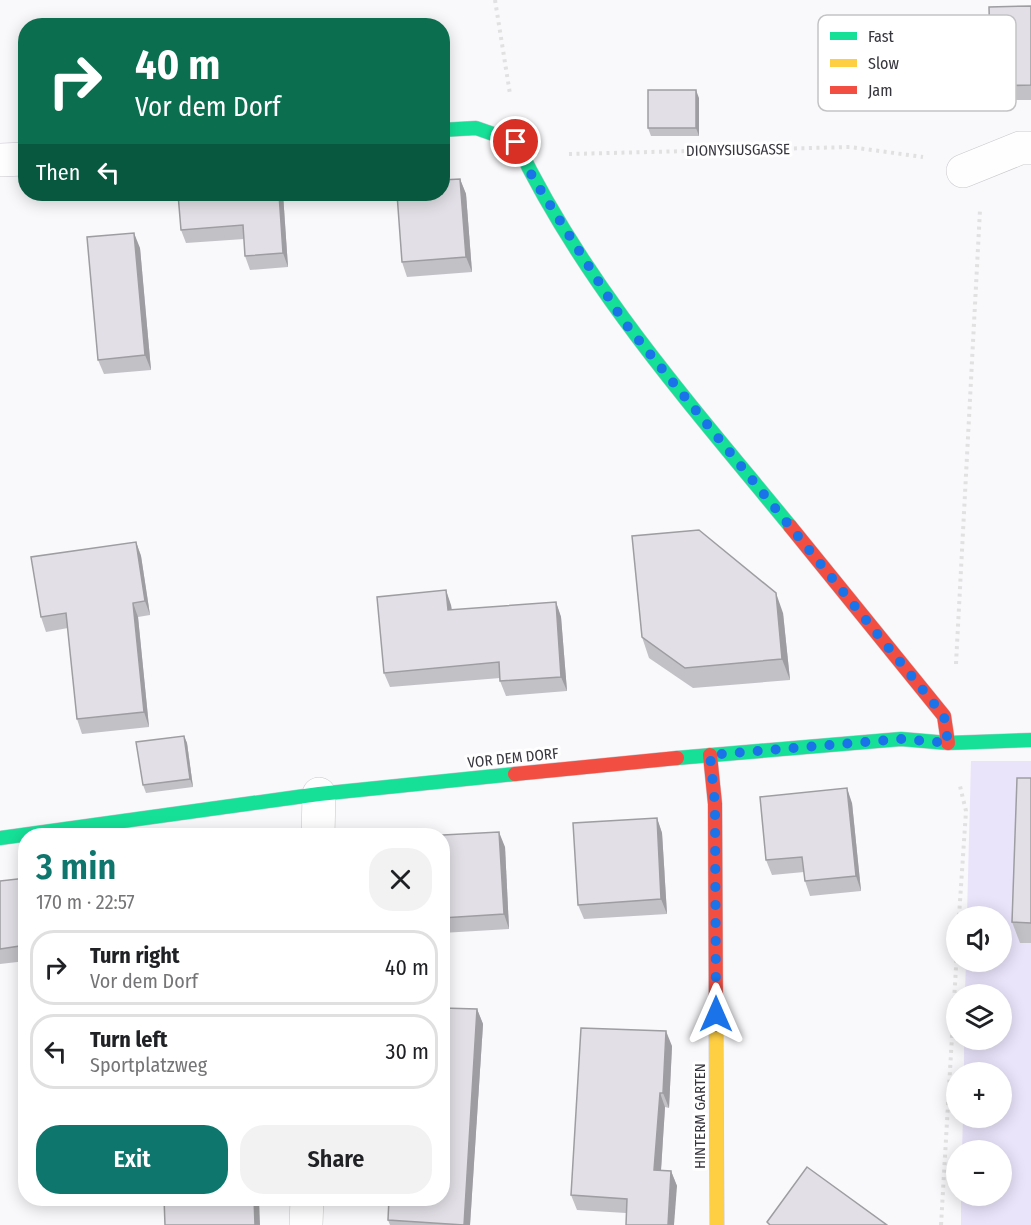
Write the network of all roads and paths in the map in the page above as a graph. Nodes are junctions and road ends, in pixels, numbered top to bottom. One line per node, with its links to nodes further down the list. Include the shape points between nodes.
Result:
1 (495, 0): 3 (path)
2 (450, 130): 3 (street, via 476,128)
3 (516, 142): 7 (path, DIONYSIUSGASSE, via 546,154 850,147 917,155); 8 (street, via 533,178 624,322)
4 (1031, 147): 7 (street)
5 (18, 159): 6 (street)
6 (0, 160)
7 (963, 171): 8 (path, via 981,203 955,682)
8 (944, 716): 10 (street)
9 (1031, 740): 10 (street, VOR DEM DORF)
10 (948, 743): 11 (street, VOR DEM DORF, via 901,739); 17 (path, via 966,811)
11 (710, 755): 12 (street, VOR DEM DORF); 21 (street, HINTERM GARTEN, via 715,804)
12 (319, 794): 13 (street, VOR DEM DORF); 14 (street)
13 (72, 828)
14 (318, 828)
15 (18, 836): 16 (street, VOR DEM DORF)
16 (0, 838)
17 (960, 906)
18 (956, 972): 22 (path)
19 (307, 1206): 20 (street)
20 (306, 1225)
21 (717, 1225)
22 (941, 1225)

